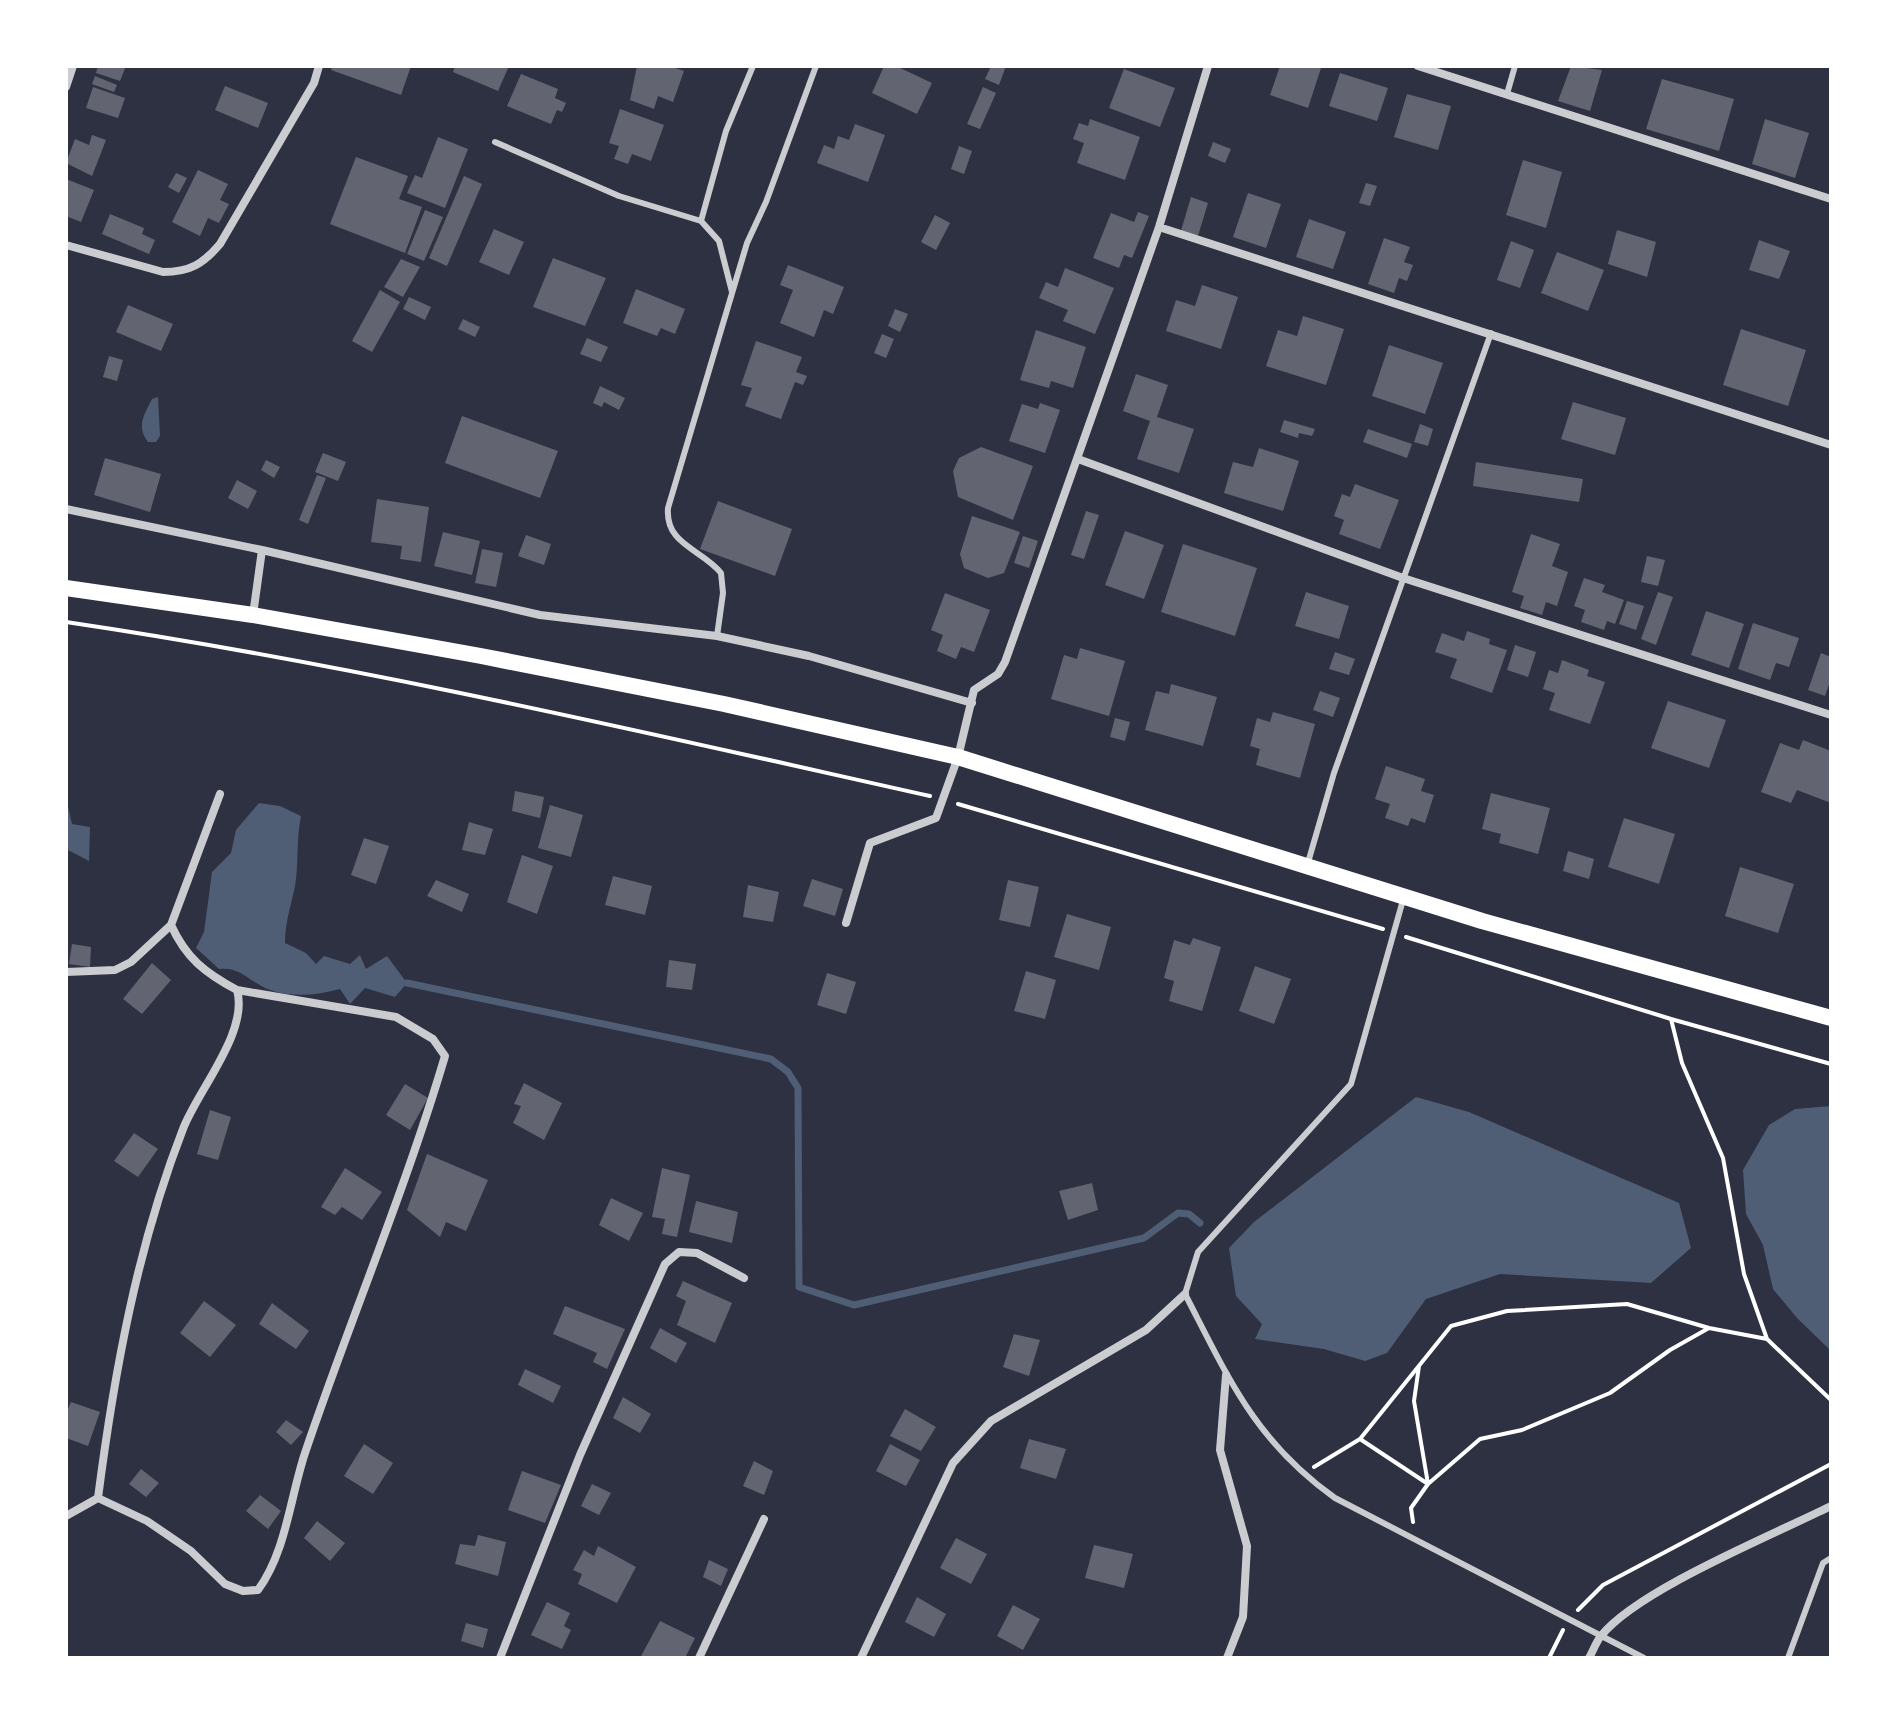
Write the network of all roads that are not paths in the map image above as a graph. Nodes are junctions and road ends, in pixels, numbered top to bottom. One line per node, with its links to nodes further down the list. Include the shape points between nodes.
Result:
1 (73, 66): 8 (street)
2 (319, 66): 14 (street, via 228,231 204,263 163,272)
3 (753, 66): 12 (lane, via 726,131)
4 (816, 66): 15 (lane, via 747,243)
5 (1208, 66): 13 (street)
6 (1418, 66): 9 (street)
7 (1515, 66): 9 (lane)
8 (66, 87)
9 (1507, 94): 11 (street)
10 (495, 142): 12 (lane, via 619,196)
11 (1831, 199)
12 (701, 221): 15 (lane, via 719,241)
13 (1159, 227): 16 (street); 18 (street)
14 (66, 245)
15 (733, 296): 24 (lane, via 667,518 676,537 721,573)
16 (1491, 333): 17 (street); 21 (lane)
17 (1831, 445)
18 (1078, 459): 21 (street); 25 (street, via 1005,662 998,674 974,690)
19 (66, 509): 20 (street)
20 (262, 550): 23 (street); 24 (street, via 540,615)
21 (1403, 578): 26 (street); 29 (lane)
22 (66, 588): 23 (main road)
23 (253, 615): 27 (main road, via 724,704)
24 (717, 636): 25 (street, via 809,656)
25 (972, 703): 27 (street)
26 (1831, 715)
27 (958, 757): 29 (main road); 31 (street, via 936,818 870,843)
28 (220, 794): 32 (street)
29 (1307, 866): 30 (main road)
30 (1404, 896): 35 (main road); 37 (lane, via 1351,1084 1198,1252)
31 (846, 923)
32 (171, 925): 33 (street, via 115,970); 34 (street, via 184,952 204,972)
33 (66, 972)
34 (237, 990): 39 (street, via 240,1014 183,1128 143,1258 111,1397); 39 (street, via 396,1017 433,1039 445,1056 415,1158 305,1454 270,1573 258,1590 225,1584 191,1551 147,1521)
35 (1831, 1018)
36 (744, 1278): 45 (street, via 697,1253 679,1252 665,1264 580,1455)
37 (1185, 1294): 38 (lane); 47 (street, via 1146,1330 991,1421 953,1463)
38 (1226, 1375): 44 (lane, via 1268,1440 1335,1498); 48 (street, via 1220,1450 1247,1546 1243,1617)
39 (98, 1498): 41 (street)
40 (1831, 1506): 44 (street, via 1673,1584)
41 (66, 1516)
42 (764, 1519): 46 (street)
43 (1831, 1558): 51 (lane, via 1823,1563)
44 (1601, 1636): 49 (street); 50 (lane)
45 (500, 1658)
46 (699, 1658)
47 (861, 1658)
48 (1227, 1658)
49 (1589, 1658)
50 (1644, 1658)
51 (1788, 1658)

